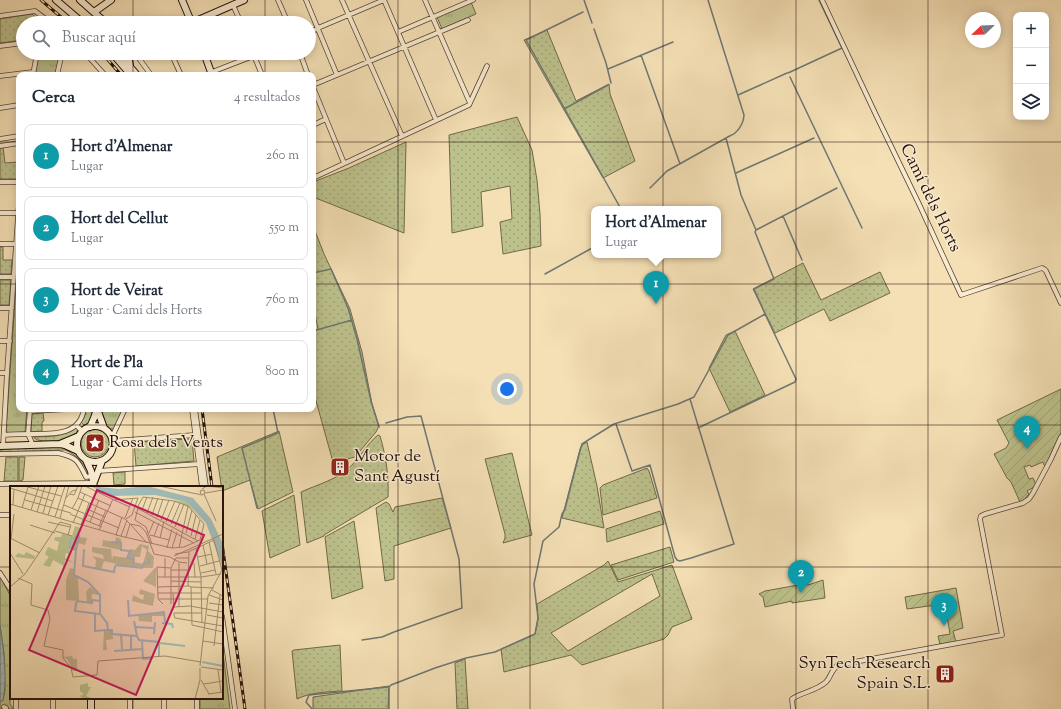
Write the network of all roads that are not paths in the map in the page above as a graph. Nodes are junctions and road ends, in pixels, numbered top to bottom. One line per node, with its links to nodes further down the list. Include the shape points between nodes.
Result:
1 (56, 0): 18 (street)
2 (80, 0): 14 (street)
3 (111, 0): 14 (street)
4 (182, 0): 20 (street)
5 (244, 0): 13 (street)
6 (278, 0): 23 (street)
7 (306, 0): 24 (street)
8 (342, 0): 15 (street)
9 (384, 0): 15 (street); 29 (street)
10 (425, 0): 25 (street)
11 (473, 0): 25 (street)
12 (822, 0): 87 (street, Camí dels Horts, via 961,294 1042,268 1046,271)
13 (233, 5): 21 (street); 22 (street)
14 (94, 12): 19 (street)
15 (349, 15): 28 (street); 46 (street)
16 (0, 16): 17 (street, via 35,11)
17 (40, 16)
18 (75, 16)
19 (98, 16)
20 (187, 16)
21 (209, 16)
22 (238, 16)
23 (285, 16)
24 (313, 16)
25 (432, 17): 29 (street); 30 (street)
26 (468, 20): 30 (street)
27 (316, 23): 28 (street)
28 (318, 28): 61 (street)
29 (398, 32): 33 (street)
30 (439, 32): 33 (street); 65 (street)
31 (16, 44): 32 (street)
32 (0, 46)
33 (404, 47): 46 (street); 69 (street)
34 (36, 60): 49 (street)
35 (60, 60): 50 (street)
36 (91, 60): 51 (street)
37 (118, 60): 52 (street)
38 (124, 60): 48 (street)
39 (129, 60): 48 (street)
40 (140, 60): 54 (street)
41 (174, 60): 55 (street)
42 (207, 60): 56 (street)
43 (241, 60): 57 (street)
44 (256, 60): 58 (street)
45 (303, 60): 59 (street)
46 (369, 62): 61 (street); 72 (street)
47 (487, 66): 65 (street)
48 (130, 68): 53 (street)
49 (33, 72)
50 (58, 72)
51 (102, 72)
52 (128, 72)
53 (134, 72)
54 (149, 72)
55 (179, 72)
56 (211, 72)
57 (216, 72)
58 (261, 72)
59 (307, 72)
60 (16, 75): 62 (street)
61 (337, 75): 63 (street)
62 (0, 76)
63 (316, 85)
64 (316, 94): 68 (street)
65 (470, 103): 69 (street)
66 (16, 105): 67 (street)
67 (0, 108)
68 (326, 119): 70 (street); 76 (street)
69 (436, 120): 72 (street)
70 (316, 124)
71 (16, 136): 73 (street)
72 (402, 136): 76 (street)
73 (0, 139)
74 (16, 143): 75 (street)
75 (0, 146)
76 (344, 163): 77 (street)
77 (316, 177)
78 (0, 182): 79 (street)
79 (16, 182)
80 (0, 213): 81 (street)
81 (16, 213)
82 (0, 244): 83 (street)
83 (16, 244)
84 (16, 266): 86 (street)
85 (0, 277): 86 (street)
86 (14, 277): 89 (street)
87 (1061, 303)
88 (0, 308): 89 (street)
89 (12, 308): 90 (street)
90 (10, 340): 91 (street); 92 (street)
91 (0, 341)
92 (7, 373): 93 (street); 95 (street)
93 (0, 374)
94 (0, 406): 95 (street)
95 (6, 406): 111 (street)
96 (29, 412): 107 (street)
97 (83, 412): 103 (street)
98 (96, 412): 104 (street)
99 (98, 412): 105 (street)
100 (124, 412): 110 (street)
101 (193, 412): 108 (street)
102 (194, 412): 125 (street)
103 (76, 425): 106 (street); 107 (street, via 58,433)
104 (90, 427): 105 (street); 106 (street)
105 (104, 428): 110 (street)
106 (80, 433): 112 (street); 114 (street, via 77,441)
107 (28, 434): 111 (street); 113 (street)
108 (195, 435): 110 (street); 118 (street)
109 (1061, 437): 132 (street, via 1029,499 985,514 980,519 1002,636 838,665 833,668 826,682 792,699)
110 (112, 439): 117 (street, via 110,453)
111 (2, 441): 113 (street)
112 (60, 444): 113 (street); 114 (street)
113 (34, 445)
114 (78, 451): 116 (street)
115 (0, 454): 120 (street, via 58,453 77,460 86,477)
116 (86, 460): 117 (street); 120 (street)
117 (102, 461): 119 (street)
118 (199, 464): 119 (street); 124 (street)
119 (98, 471): 122 (street)
120 (92, 476): 122 (street)
121 (0, 484): 123 (street)
122 (92, 484): 123 (street)
123 (15, 486)
124 (202, 486)
125 (206, 486)
126 (0, 572): 127 (street)
127 (3, 578): 128 (street); 129 (street)
128 (10, 582)
129 (10, 588)
130 (223, 624): 131 (street)
131 (234, 709)
132 (793, 709)

